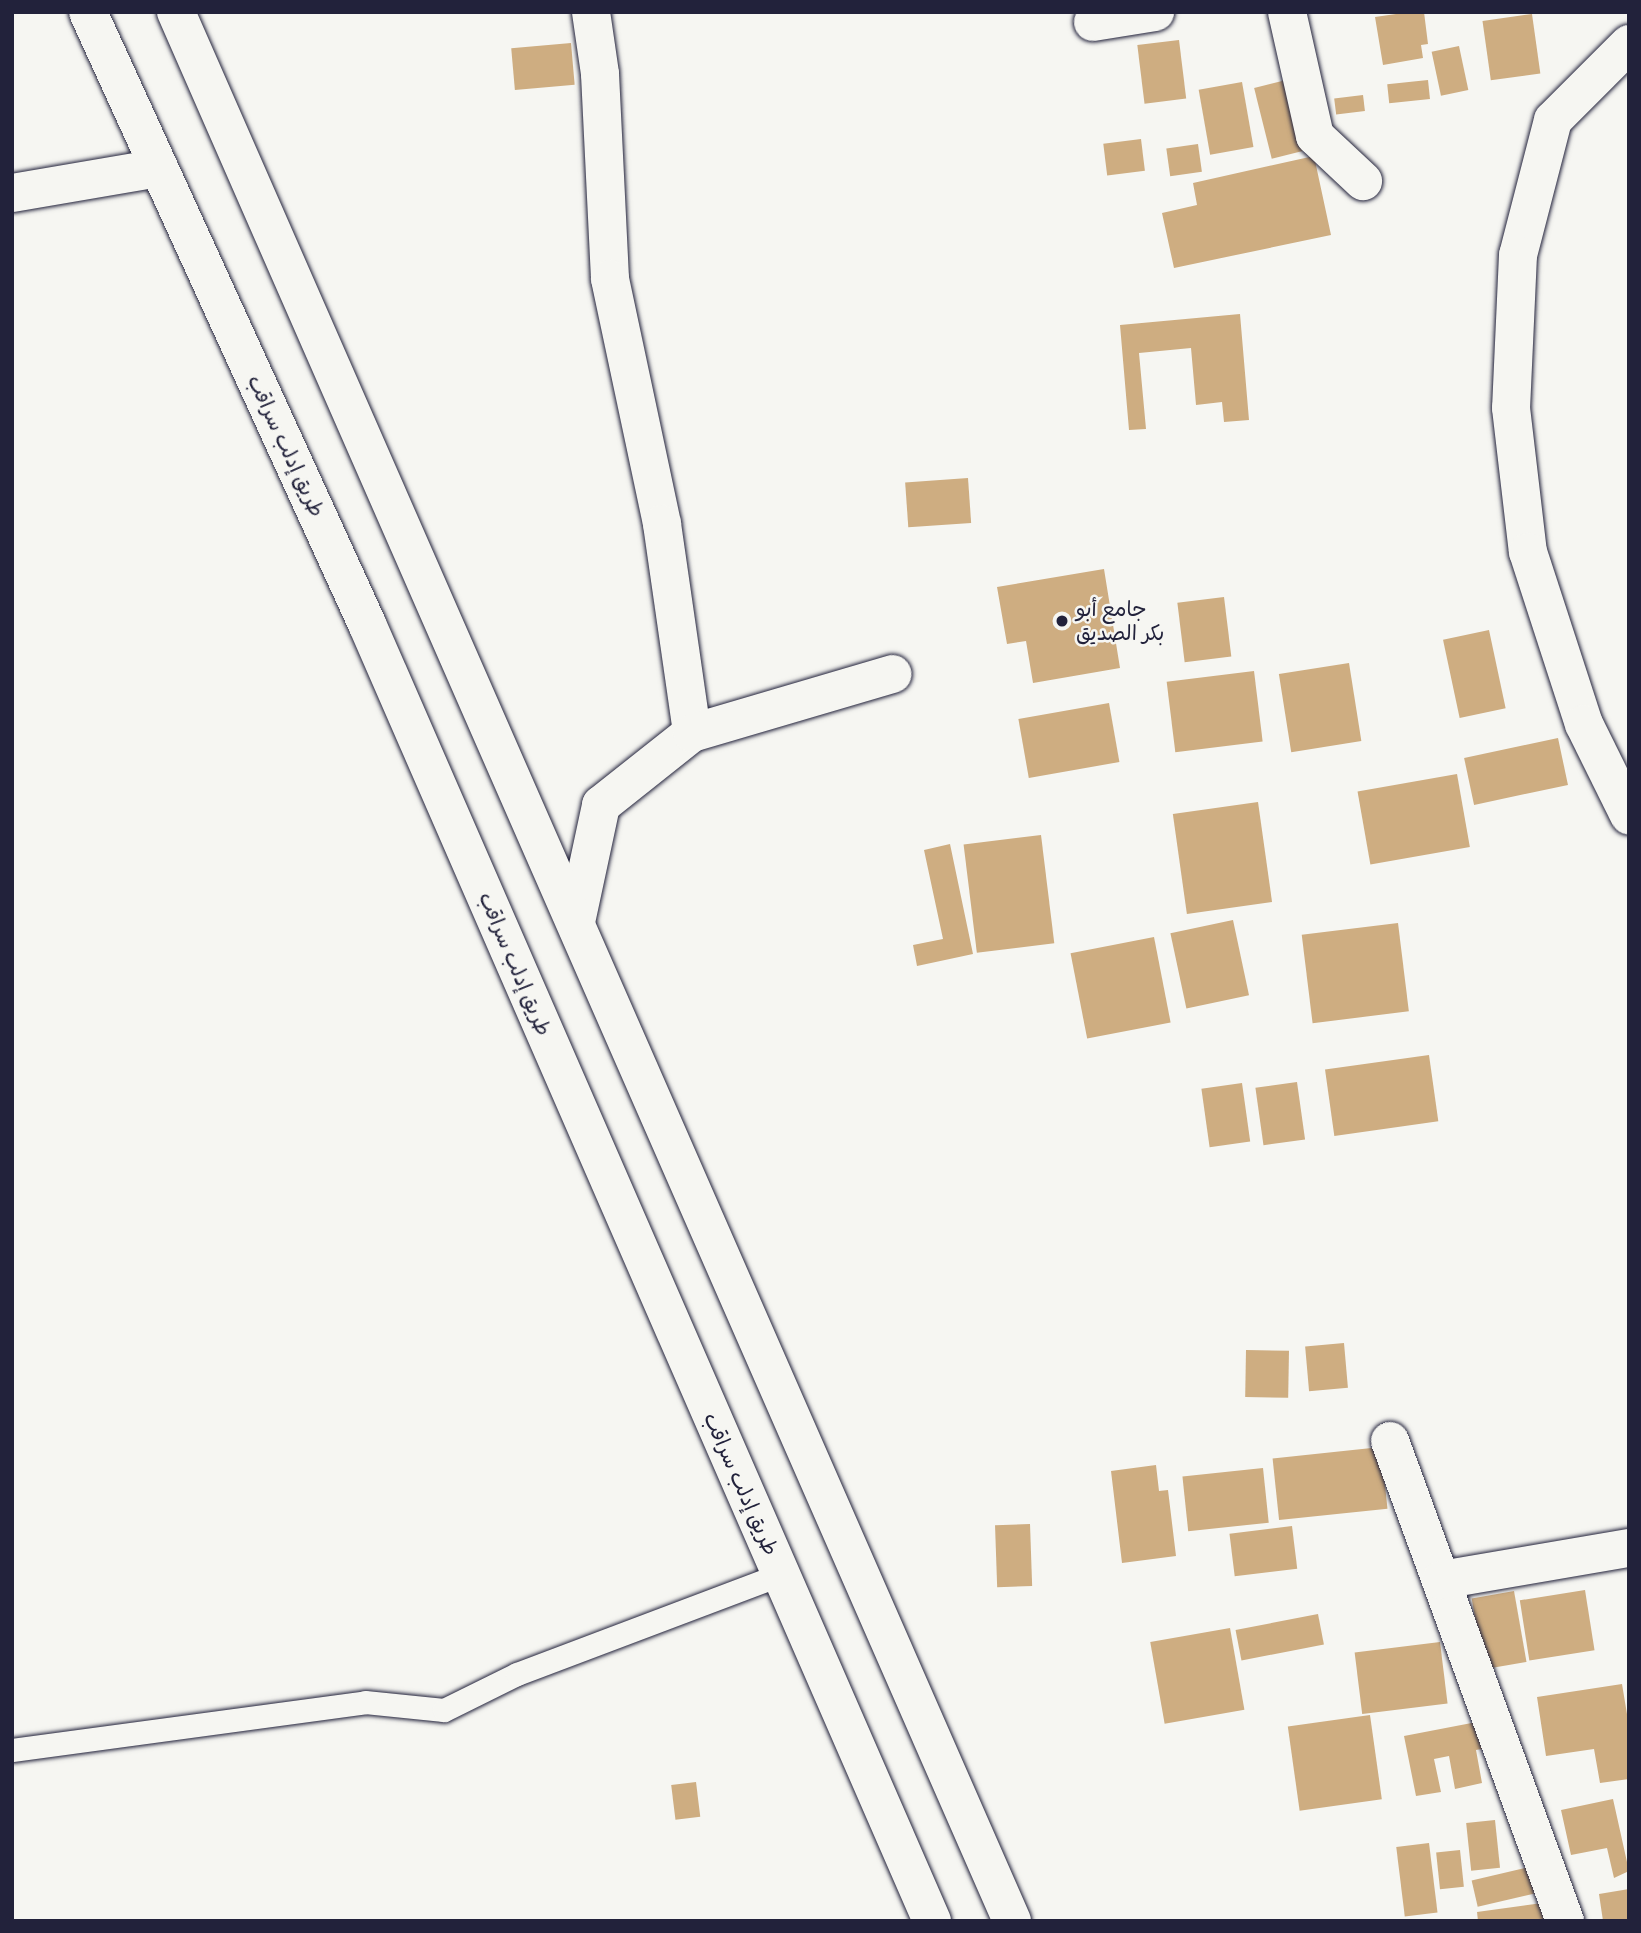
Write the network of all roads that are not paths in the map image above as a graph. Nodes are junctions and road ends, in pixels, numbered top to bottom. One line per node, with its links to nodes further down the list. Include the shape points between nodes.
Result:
1 (88, 12): 8 (main road, طريق إدلب سراقب)
2 (176, 12): 14 (main road)
3 (591, 12): 12 (main road, via 600,74 610,279 662,524)
4 (1154, 12): 6 (main road)
5 (1287, 12): 9 (main road, via 1315,136)
6 (1093, 22)
7 (1629, 44): 13 (main road, via 1553,120 1518,255 1511,408 1528,551 1584,724)
8 (159, 168): 10 (main road); 17 (main road, طريق إدلب سراقب, via 368,624)
9 (1363, 181)
10 (12, 193)
11 (892, 674): 12 (main road)
12 (692, 733): 14 (main road, via 601,805)
13 (1629, 815)
14 (576, 922): 21 (main road)
15 (1391, 1441): 18 (main road)
16 (1629, 1548): 18 (main road)
17 (781, 1574): 19 (lane, via 517,1674 444,1710 365,1702); 20 (main road, طريق إدلب سراقب)
18 (1441, 1580): 22 (main road)
19 (12, 1750)
20 (932, 1921)
21 (1012, 1921)
22 (1564, 1921)

